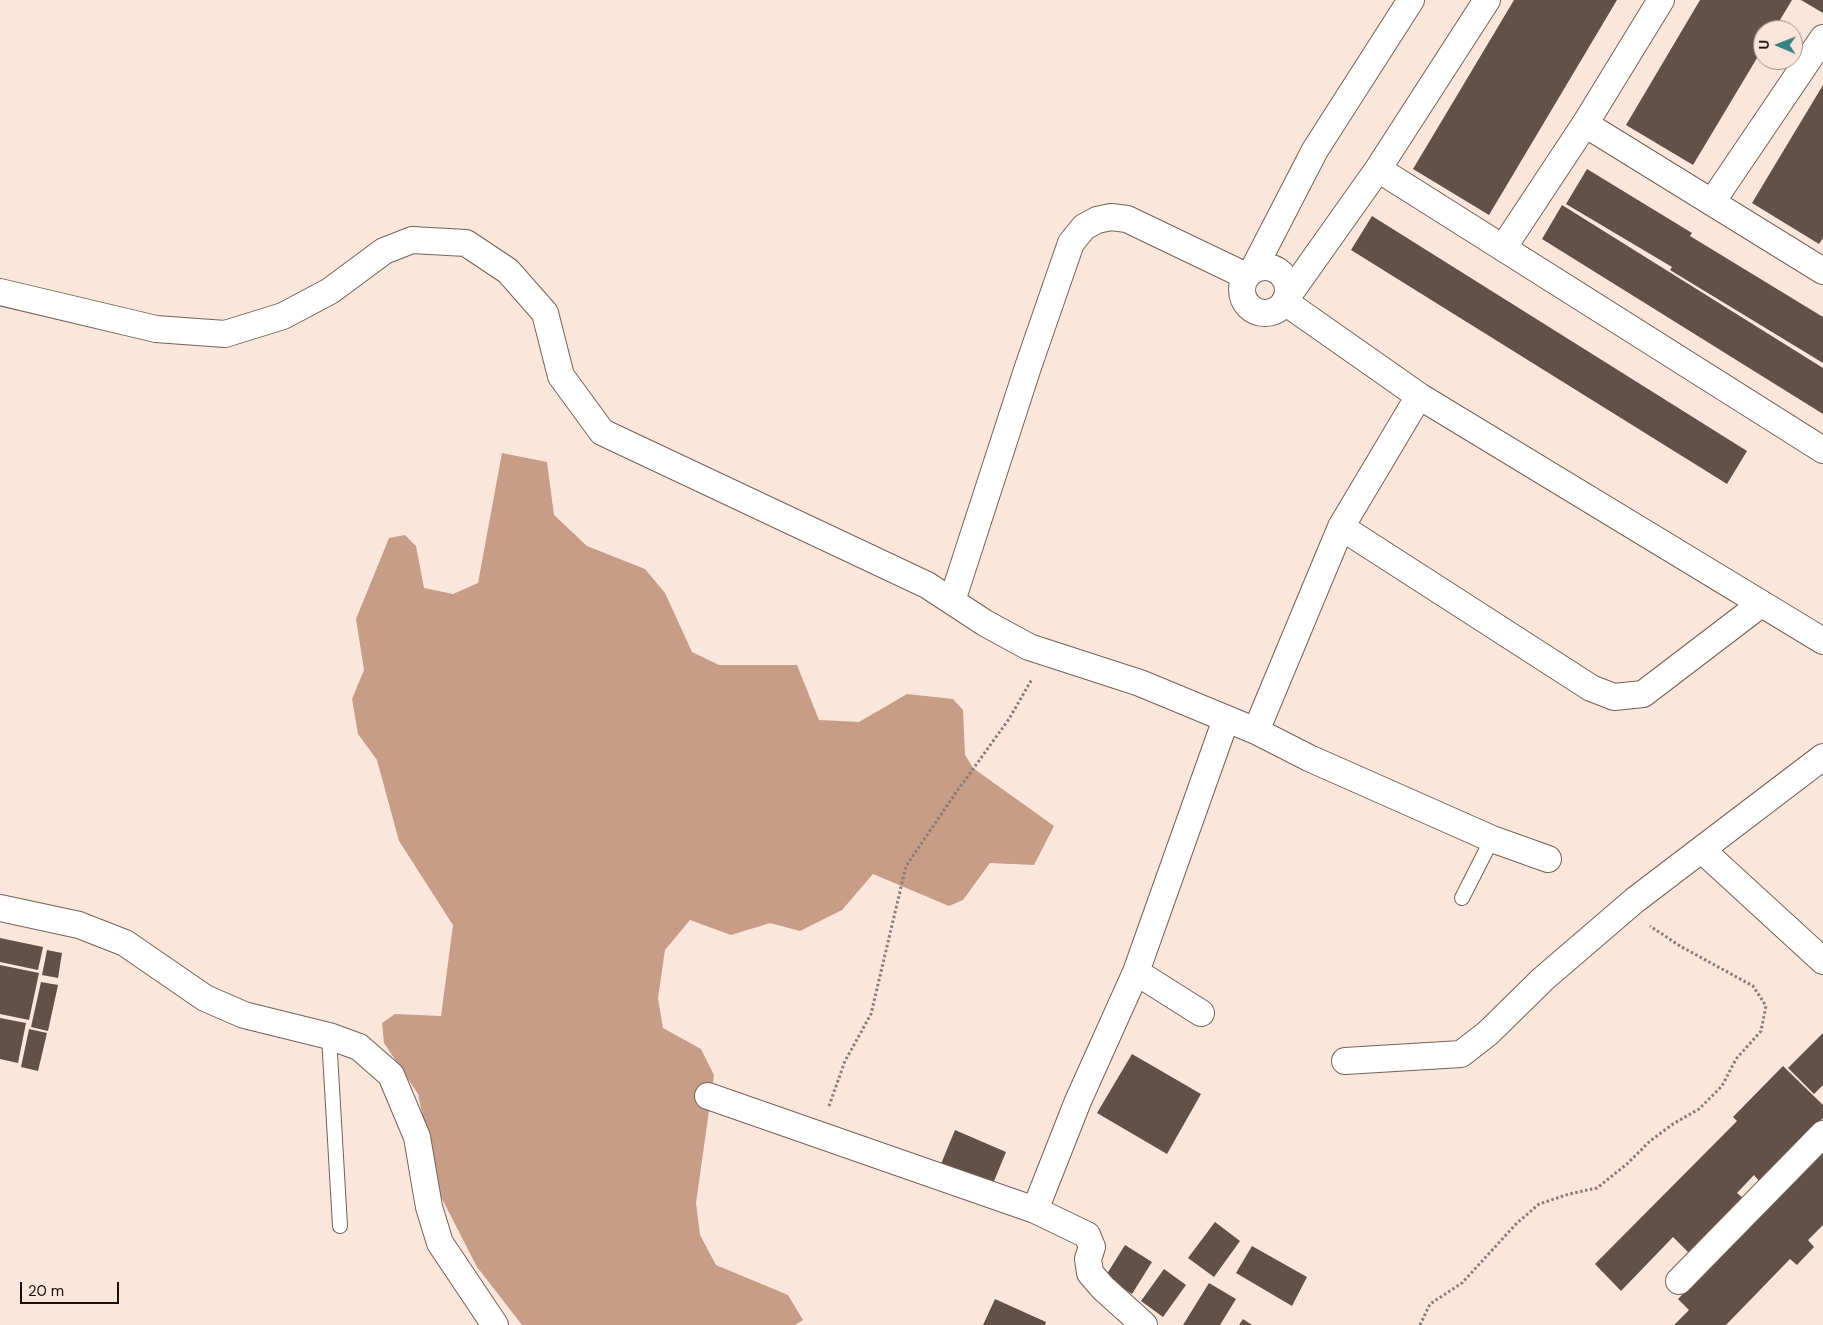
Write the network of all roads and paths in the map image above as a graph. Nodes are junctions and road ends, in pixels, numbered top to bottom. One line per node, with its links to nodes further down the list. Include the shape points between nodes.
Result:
1 (1411, 0): 10 (street, via 1315,150)
2 (1487, 0): 6 (street)
3 (1661, 0): 5 (street)
4 (1823, 38): 7 (street)
5 (1585, 124): 7 (street); 8 (street)
6 (1378, 169): 8 (street); 12 (street)
7 (1712, 202): 9 (street)
8 (1503, 248): 14 (street)
9 (1823, 271)
10 (1250, 273): 12 (street, via 1260,267 1276,269 1286,280); 12 (street, via 1243,282 1243,297 1252,310 1273,312); 16 (street, via 1127,219 1111,217 1084,227 1072,243 1028,367)
11 (6, 294): 16 (street, via 156,329 225,334 291,312 330,291 384,251 412,240 466,243 508,271 545,313 561,376 602,432 927,585)
12 (1286, 299): 13 (street)
13 (1419, 396): 15 (street); 17 (street)
14 (1823, 450)
15 (1341, 527): 17 (street, via 1591,688 1614,697 1643,694); 21 (street)
16 (952, 602): 19 (street, via 1015,639)
17 (1761, 604): 18 (street)
18 (1823, 641)
19 (1047, 652): 20 (street, via 1140,683); 36 (path, via 1009,719 906,866 870,1014 845,1061)
20 (1226, 719): 21 (street); 30 (street)
21 (1256, 731): 23 (street)
22 (1823, 757): 24 (street)
23 (1492, 839): 25 (street); 26 (lane)
24 (1702, 850): 28 (street); 29 (street)
25 (1548, 859)
26 (1462, 898)
27 (0, 908): 32 (street, via 79,925 125,943 205,998 244,1015)
28 (1624, 909): 33 (street, via 1461,1054); 42 (path, via 1680,946 1753,986 1766,1006 1761,1031 1736,1059 1722,1086 1699,1109 1650,1141 1597,1188 1539,1204 1516,1224 1462,1283 1430,1304)
29 (1823, 961)
30 (1136, 972): 31 (street); 37 (street, via 1078,1101)
31 (1201, 1013)
32 (329, 1036): 38 (lane); 40 (street, via 359,1047 391,1075 417,1137 429,1207 440,1243)
33 (1345, 1061)
34 (708, 1096): 36 (street)
35 (1823, 1134): 39 (street)
36 (819, 1135): 37 (street)
37 (1036, 1210): 41 (street, via 1087,1235 1092,1248 1088,1259 1090,1273)
38 (340, 1226)
39 (1679, 1281)
40 (495, 1325)
41 (1144, 1325)
42 (1420, 1325)

